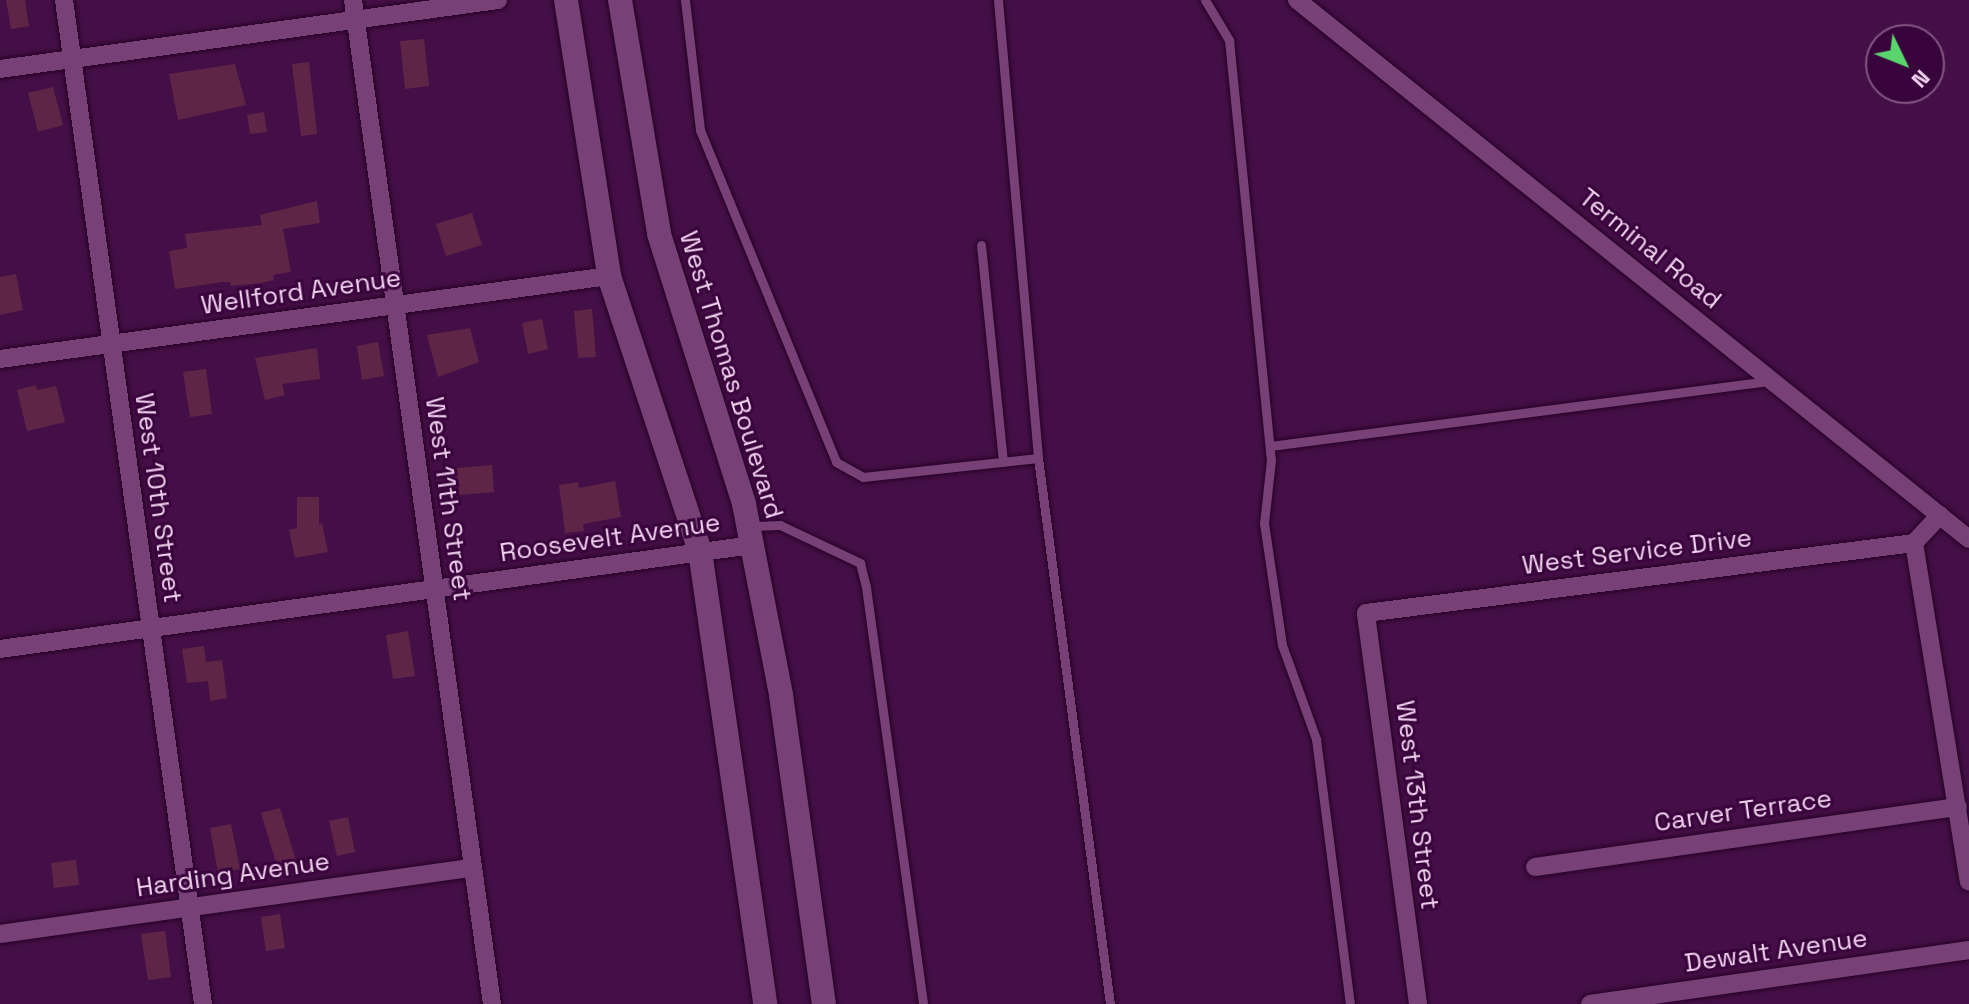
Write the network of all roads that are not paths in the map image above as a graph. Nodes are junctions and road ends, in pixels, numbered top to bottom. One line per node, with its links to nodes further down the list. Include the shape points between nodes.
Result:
1 (64, 0): 11 (street, West 10th Street)
2 (353, 0): 10 (street, West 11th Street)
3 (498, 0): 10 (street)
4 (566, 0): 14 (street)
5 (620, 0): 23 (street, West Thomas Boulevard, via 659,234)
6 (685, 0): 21 (lane, via 700,130 836,462 863,477)
7 (998, 0): 20 (lane)
8 (1297, 0): 18 (street, Terminal Road)
9 (1211, 2): 19 (lane, via 1229,40)
10 (356, 20): 11 (street); 15 (street, West 11th Street)
11 (72, 59): 12 (street); 16 (street, West 10th Street)
12 (0, 69)
13 (981, 245): 21 (lane)
14 (609, 276): 15 (street, Wellford Avenue); 26 (street)
15 (395, 305): 16 (street, Wellford Avenue); 27 (street, West 11th Street)
16 (110, 344): 17 (street, Wellford Avenue); 29 (street, West 10th Street)
17 (0, 359)
18 (1773, 381): 19 (lane); 22 (street, Terminal Road)
19 (1270, 446): 45 (lane, via 1264,523 1282,645 1316,739)
20 (1038, 458): 21 (lane); 44 (lane)
21 (1003, 462)
22 (1940, 515): 24 (street, Terminal Road); 25 (street)
23 (750, 536): 26 (street, Roosevelt Avenue); 42 (street, West Thomas Boulevard, via 781,695); 43 (lane, via 780,525 860,563)
24 (1969, 539)
25 (1914, 543): 28 (street, West Service Drive); 31 (street)
26 (700, 551): 27 (street, Roosevelt Avenue); 41 (street)
27 (434, 589): 29 (street, Roosevelt Avenue); 33 (street, West 11th Street)
28 (1366, 613): 46 (street, West 13th Street)
29 (150, 628): 30 (street, Roosevelt Avenue); 35 (street, West 10th Street)
30 (0, 649)
31 (1958, 807): 32 (street, Carver Terrace); 34 (street)
32 (1535, 867)
33 (472, 868): 35 (street, Harding Avenue); 40 (street, West 11th Street)
34 (1969, 882)
35 (190, 907): 36 (street, Harding Avenue); 39 (street, West 10th Street)
36 (0, 934)
37 (1969, 950): 38 (street, Dewalt Avenue)
38 (1696, 996): 47 (street, Dewalt Avenue)
39 (203, 1004)
40 (492, 1004)
41 (765, 1004)
42 (824, 1004)
43 (923, 1004)
44 (1110, 1004)
45 (1350, 1004)
46 (1418, 1004)
47 (1590, 1004)

